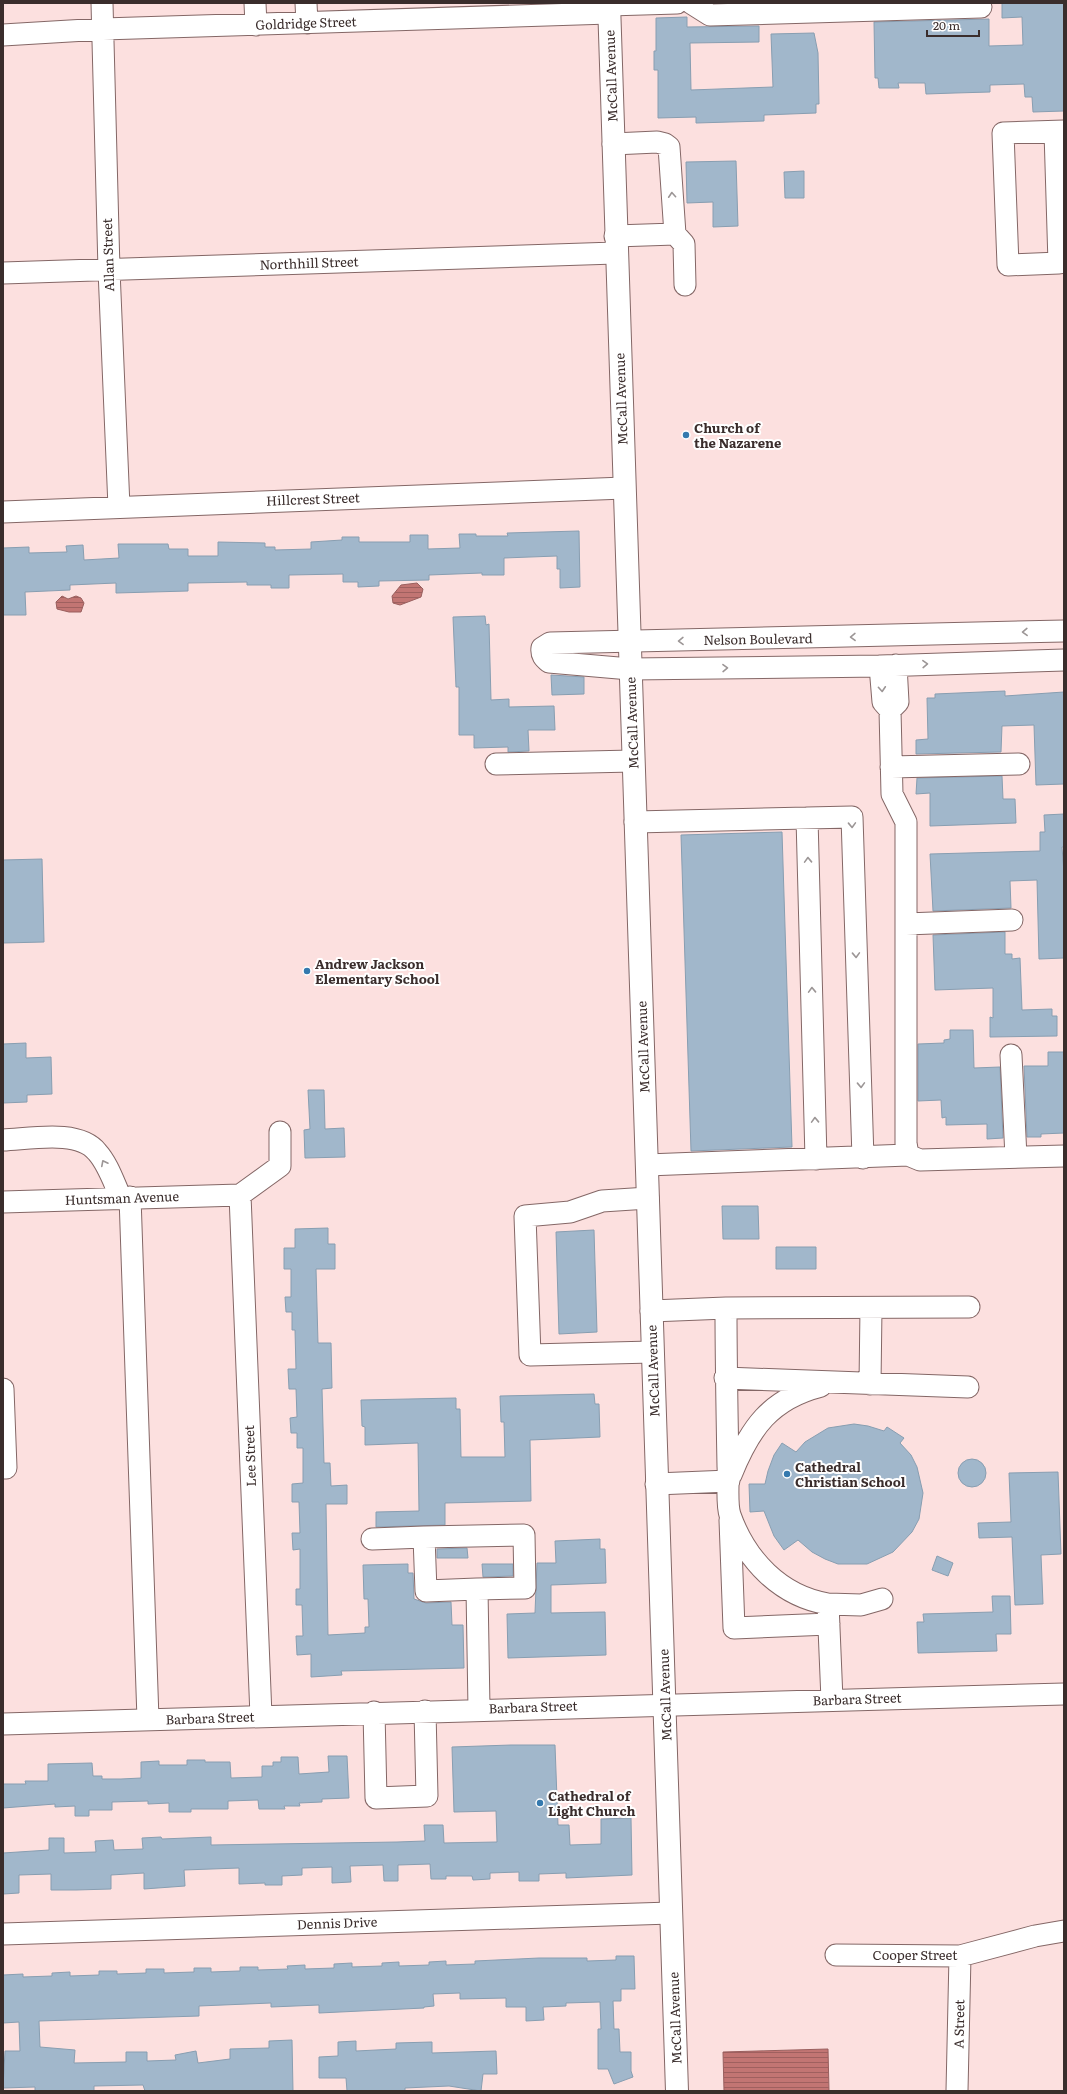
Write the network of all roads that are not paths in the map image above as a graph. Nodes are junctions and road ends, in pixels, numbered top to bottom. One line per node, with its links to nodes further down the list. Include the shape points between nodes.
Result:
1 (102, 3): 11 (street, Allan Street)
2 (254, 3): 10 (street)
3 (677, 3): 5 (street, Goldridge Street)
4 (691, 3): 6 (street, via 710,15)
5 (609, 7): 7 (street, Goldridge Street); 14 (main road, McCall Avenue)
6 (981, 8)
7 (534, 9): 8 (street, Goldridge Street)
8 (359, 12): 9 (street, Goldridge Street)
9 (306, 13): 10 (street, Goldridge Street)
10 (256, 25): 11 (street, Goldridge Street)
11 (102, 30): 12 (street, Goldridge Street); 17 (street, Allan Street)
12 (3, 35)
13 (1059, 132): 13 (street, via 1003,133 1008,265 1059,263)
14 (613, 144): 15 (street, one-way to 14, via 669,147 658,142); 16 (main road, McCall Avenue)
15 (675, 234): 16 (street, Northhill Street); 19 (street, via 684,244)
16 (615, 245): 17 (street, Northhill Street); 20 (main road, McCall Avenue)
17 (109, 270): 18 (street, Northhill Street); 21 (street, Allan Street)
18 (3, 273)
19 (686, 285)
20 (624, 488): 21 (street, Hillcrest Street); 25 (main road, McCall Avenue)
21 (119, 507): 22 (street, Hillcrest Street)
22 (3, 512)
23 (1064, 631): 24 (street, Nelson Boulevard, one-way to 24)
24 (886, 636): 25 (street, Nelson Boulevard, one-way to 25); 27 (street)
25 (629, 642): 28 (main road, McCall Avenue); 28 (street, Nelson Boulevard, via 550,643 542,648 541,652 549,662)
26 (1064, 660): 27 (street, one-way to 26)
27 (888, 665): 28 (street, one-way to 27); 32 (street, via 883,702 890,710)
28 (630, 669): 29 (main road, McCall Avenue)
29 (633, 761): 30 (street); 34 (main road, McCall Avenue)
30 (496, 764)
31 (1019, 764): 32 (street)
32 (891, 767): 36 (street, via 892,794 906,822)
33 (807, 818): 34 (street); 43 (street, one-way to 43, via 852,817); 44 (street, one-way to 33)
34 (635, 822): 45 (main road, McCall Avenue)
35 (1012, 920): 36 (street)
36 (906, 924): 40 (street)
37 (1011, 1055): 42 (street)
38 (280, 1132): 46 (street, via 280,1166)
39 (3, 1140): 47 (street, one-way to 39, via 98,1153 83,1141 61,1138)
40 (908, 1155): 42 (street, via 920,1160); 43 (street)
41 (1064, 1156): 42 (street)
42 (1016, 1157)
43 (863, 1158): 44 (street)
44 (816, 1159): 45 (street)
45 (647, 1165): 48 (main road, McCall Avenue)
46 (240, 1196): 47 (street, Huntsman Avenue); 75 (street, Lee Street)
47 (126, 1198): 49 (street, Huntsman Avenue); 76 (street)
48 (648, 1198): 53 (main road, McCall Avenue); 54 (street, via 602,1201 570,1212 525,1216 530,1355)
49 (3, 1202)
50 (969, 1307): 52 (street)
51 (726, 1308): 52 (street); 53 (street); 55 (street)
52 (871, 1308): 57 (street)
53 (651, 1311): 54 (main road, McCall Avenue)
54 (652, 1352): 62 (main road, McCall Avenue)
55 (725, 1378): 56 (street); 61 (street)
56 (847, 1383): 57 (street); 61 (street, via 827,1384 805,1390 785,1400 767,1414 745,1443)
57 (870, 1384): 58 (street)
58 (968, 1387)
59 (3, 1389): 60 (street)
60 (5, 1468)
61 (729, 1481): 62 (street); 63 (street)
62 (656, 1484): 71 (main road, McCall Avenue)
63 (730, 1514): 68 (street, via 749,1554 762,1571 779,1585); 68 (street, via 734,1628)
64 (424, 1537): 65 (street); 66 (street, via 426,1591); 66 (street, via 524,1534 526,1588)
65 (372, 1539)
66 (477, 1589): 72 (street)
67 (882, 1599): 68 (street)
68 (829, 1614): 70 (street)
69 (1064, 1694): 70 (street, Barbara Street)
70 (832, 1700): 71 (street, Barbara Street)
71 (665, 1704): 72 (street, Barbara Street); 78 (main road, McCall Avenue)
72 (479, 1709): 73 (street, Barbara Street)
73 (425, 1711): 74 (street, Barbara Street); 74 (street, via 427,1796 376,1798)
74 (374, 1712): 75 (street, Barbara Street)
75 (261, 1716): 76 (street, Barbara Street)
76 (148, 1719): 77 (street, Barbara Street)
77 (3, 1724)
78 (671, 1913): 80 (street, Dennis Drive); 83 (main road, McCall Avenue)
79 (1064, 1931): 82 (street, Cooper Street)
80 (3, 1934)
81 (836, 1955): 82 (street, Cooper Street)
82 (960, 1956): 84 (street, A Street)
83 (677, 2091)
84 (957, 2091)

